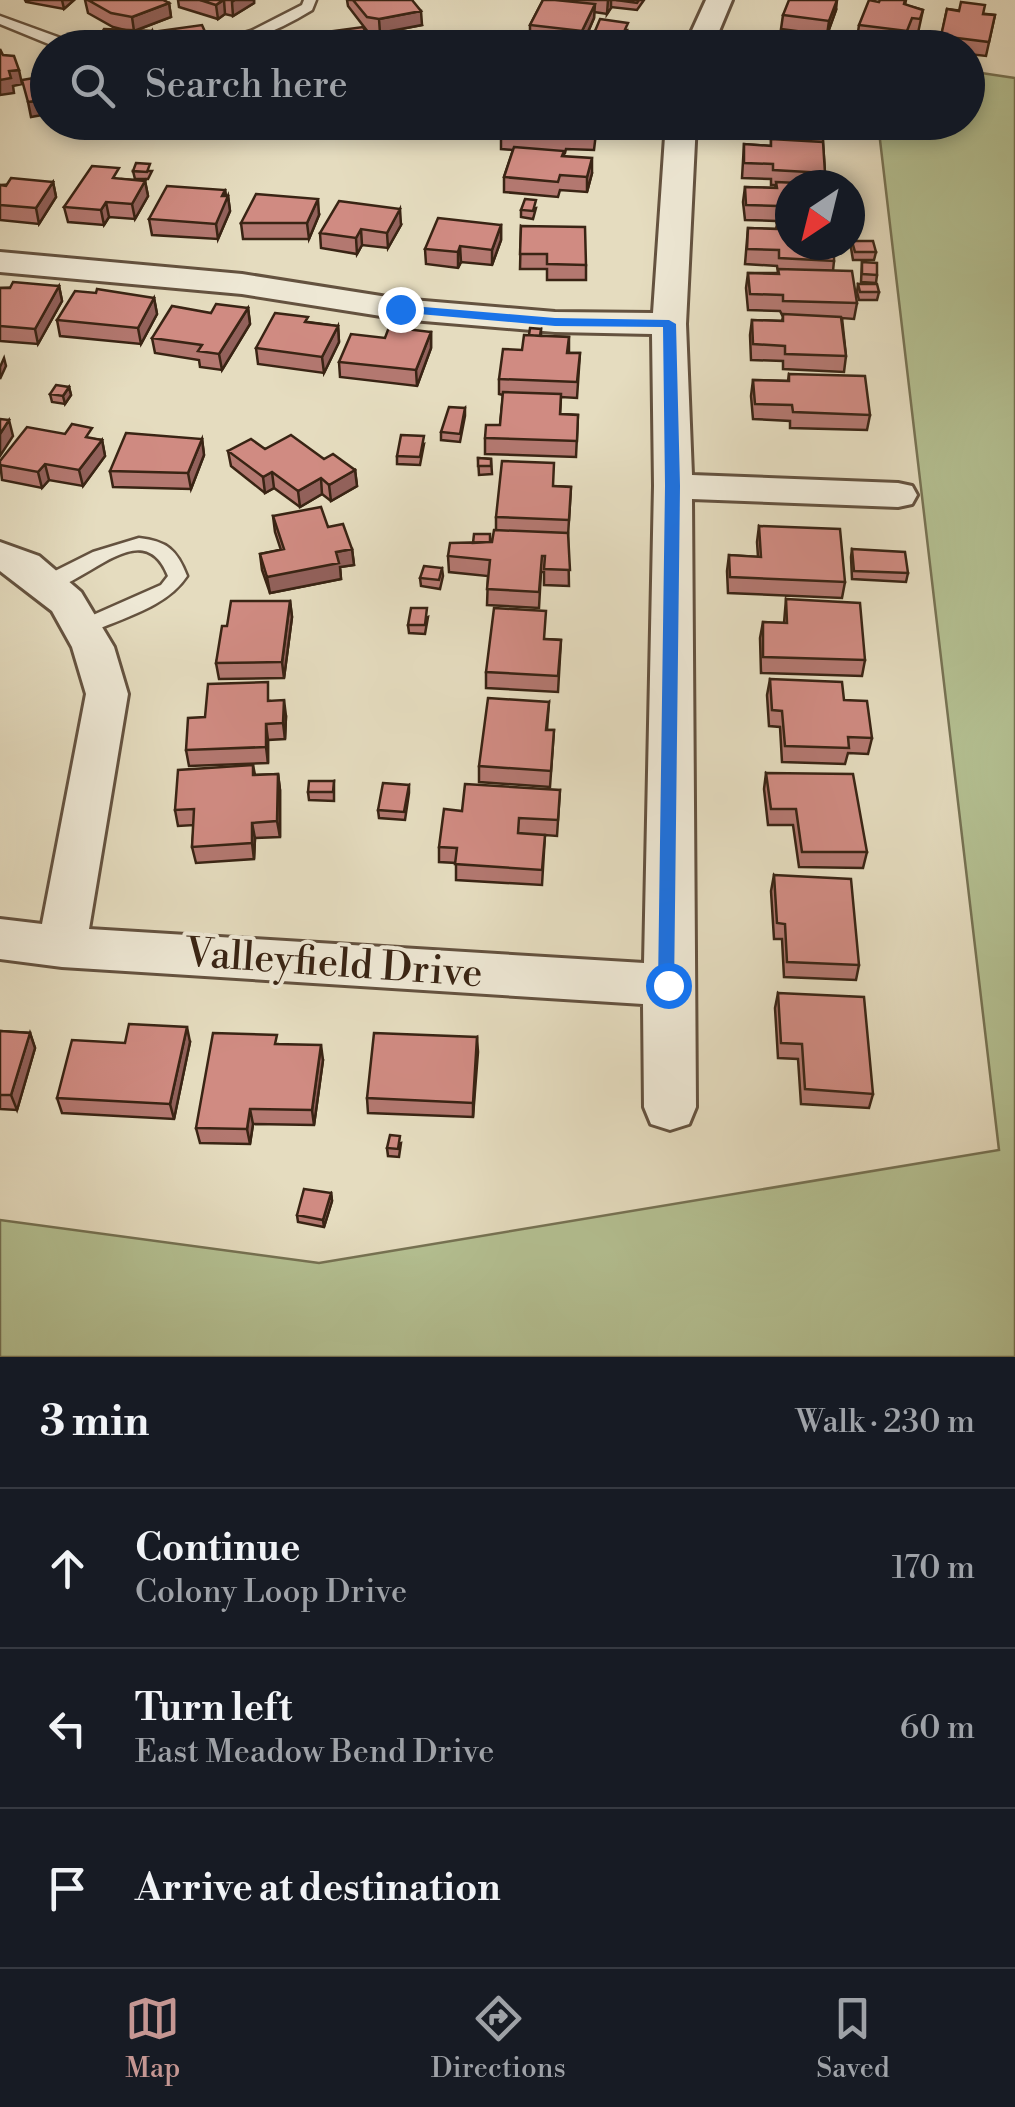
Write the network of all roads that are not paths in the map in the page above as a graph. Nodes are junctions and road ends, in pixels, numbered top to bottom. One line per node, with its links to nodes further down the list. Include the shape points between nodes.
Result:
1 (310, 0): 4 (lane)
2 (718, 0): 5 (street)
3 (0, 20): 6 (lane)
4 (268, 30)
5 (706, 30)
6 (30, 32)
7 (680, 140): 9 (street)
8 (0, 262): 9 (street, via 242,284 400,309)
9 (669, 324): 10 (street)
10 (672, 486): 11 (street); 17 (street)
11 (898, 495)
12 (0, 554): 13 (street)
13 (46, 584): 14 (street); 14 (lane, via 124,545 148,543 176,562 178,576 168,590)
14 (82, 628): 16 (street, via 107,694)
15 (0, 938): 16 (street, Valleyfield Drive)
16 (62, 947): 17 (street, Valleyfield Drive)
17 (668, 985): 18 (street)
18 (670, 1107)

